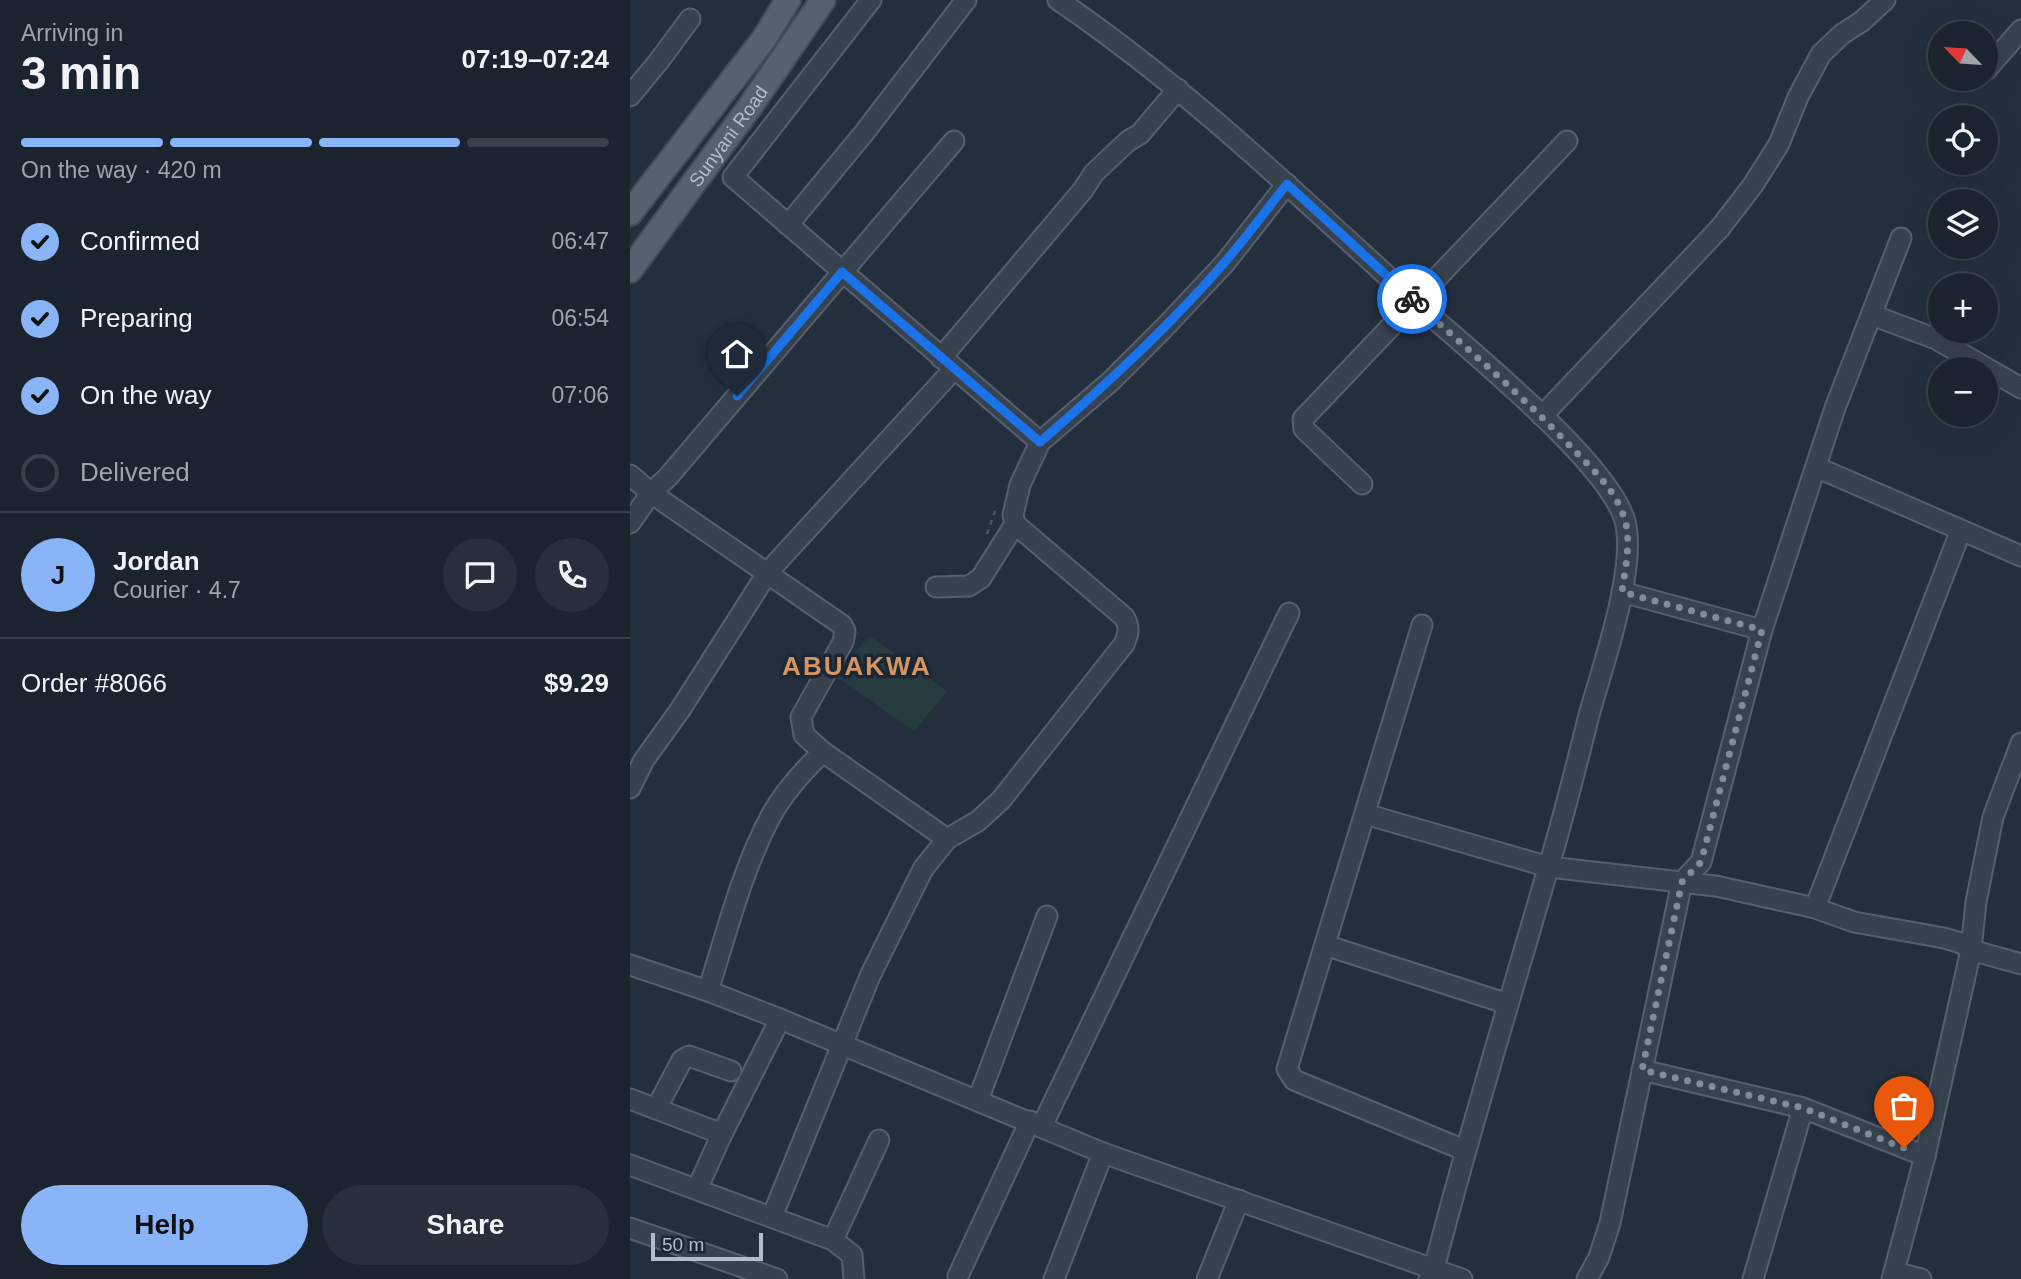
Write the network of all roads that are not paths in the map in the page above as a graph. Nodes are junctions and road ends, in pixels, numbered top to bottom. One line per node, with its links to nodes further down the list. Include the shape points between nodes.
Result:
1 (788, 0): 15 (main road, Sunyani Road, via 764,39)
2 (822, 0): 18 (main road, Sunyani Road)
3 (872, 0): 16 (street, via 733,177)
4 (966, 0): 16 (street)
5 (1058, 0): 10 (street)
6 (1885, 0): 24 (street, via 1821,54 1779,144 1720,228)
7 (690, 19): 11 (street)
8 (2021, 30): 9 (street)
9 (1998, 56)
10 (1178, 89): 14 (street); 22 (street, via 1140,134 1094,173)
11 (630, 96)
12 (954, 141): 19 (street)
13 (1567, 141): 20 (street)
14 (1287, 184): 20 (street); 25 (street, via 1225,263 1164,328)
15 (630, 213)
16 (788, 225): 19 (street)
17 (1901, 238): 21 (street)
18 (630, 270)
19 (842, 272): 22 (street); 29 (street)
20 (1415, 302): 24 (street); 28 (street, via 1303,419 1304,429)
21 (1872, 315): 23 (street, via 1936,339); 26 (street)
22 (947, 364): 25 (street); 34 (street)
23 (2021, 388)
24 (1542, 416): 36 (street, via 1604,481 1616,500 1628,539)
25 (1040, 442): 31 (street, via 1020,485)
26 (1815, 467): 32 (street); 39 (street)
27 (630, 475): 29 (street)
28 (1362, 484)
29 (651, 493): 30 (street); 34 (street)
30 (630, 523)
31 (1015, 524): 35 (street, via 981,578 969,586); 44 (street, via 1124,617 1128,634 1001,800 978,821)
32 (1961, 530): 33 (street); 47 (street)
33 (2021, 556)
34 (768, 572): 41 (street, via 845,631 801,717 804,735); 42 (street)
35 (936, 587)
36 (1622, 592): 39 (street); 45 (street)
37 (1289, 613): 63 (street)
38 (1422, 625): 43 (street)
39 (1762, 630): 46 (street, via 1701,862)
40 (2021, 743): 50 (street, via 1993,817 1976,902)
41 (823, 752): 44 (street); 53 (street, via 773,813 749,865)
42 (630, 788)
43 (1365, 814): 45 (street); 49 (street)
44 (947, 839): 56 (street, via 923,869)
45 (1549, 867): 46 (street); 54 (street)
46 (1682, 882): 47 (street); 58 (street)
47 (1815, 908): 50 (street, via 1854,922 1944,938)
48 (1047, 916): 60 (street)
49 (1325, 945): 54 (street); 66 (street, via 1288,1062 1288,1075)
50 (1972, 950): 51 (street); 68 (street)
51 (2021, 964)
52 (631, 967): 53 (street)
53 (708, 990): 55 (street)
54 (1508, 1004): 66 (street)
55 (780, 1019): 56 (street); 64 (street)
56 (842, 1045): 60 (street); 72 (street)
57 (731, 1070): 62 (street, via 689,1056 682,1060)
58 (1642, 1070): 61 (street); 83 (street, via 1610,1223)
59 (630, 1099): 62 (street)
60 (978, 1100): 63 (street)
61 (1803, 1108): 68 (street); 84 (street)
62 (656, 1109): 64 (street)
63 (1036, 1124): 67 (street); 76 (street)
64 (722, 1134): 70 (street)
65 (879, 1140): 74 (street)
66 (1464, 1150): 75 (street)
67 (1103, 1153): 71 (street); 80 (street)
68 (1925, 1156): 77 (street)
69 (630, 1166): 70 (street)
70 (697, 1189): 72 (street)
71 (1239, 1200): 75 (street); 81 (street)
72 (772, 1217): 74 (street)
73 (630, 1228): 78 (street)
74 (833, 1240): 79 (street, via 852,1255)
75 (1432, 1274): 82 (street)
76 (958, 1276)
77 (1893, 1276): 85 (street)
78 (777, 1279)
79 (854, 1279)
80 (1054, 1279)
81 (1207, 1279)
82 (1462, 1279)
83 (1587, 1279)
84 (1753, 1279)
85 (1921, 1279)

